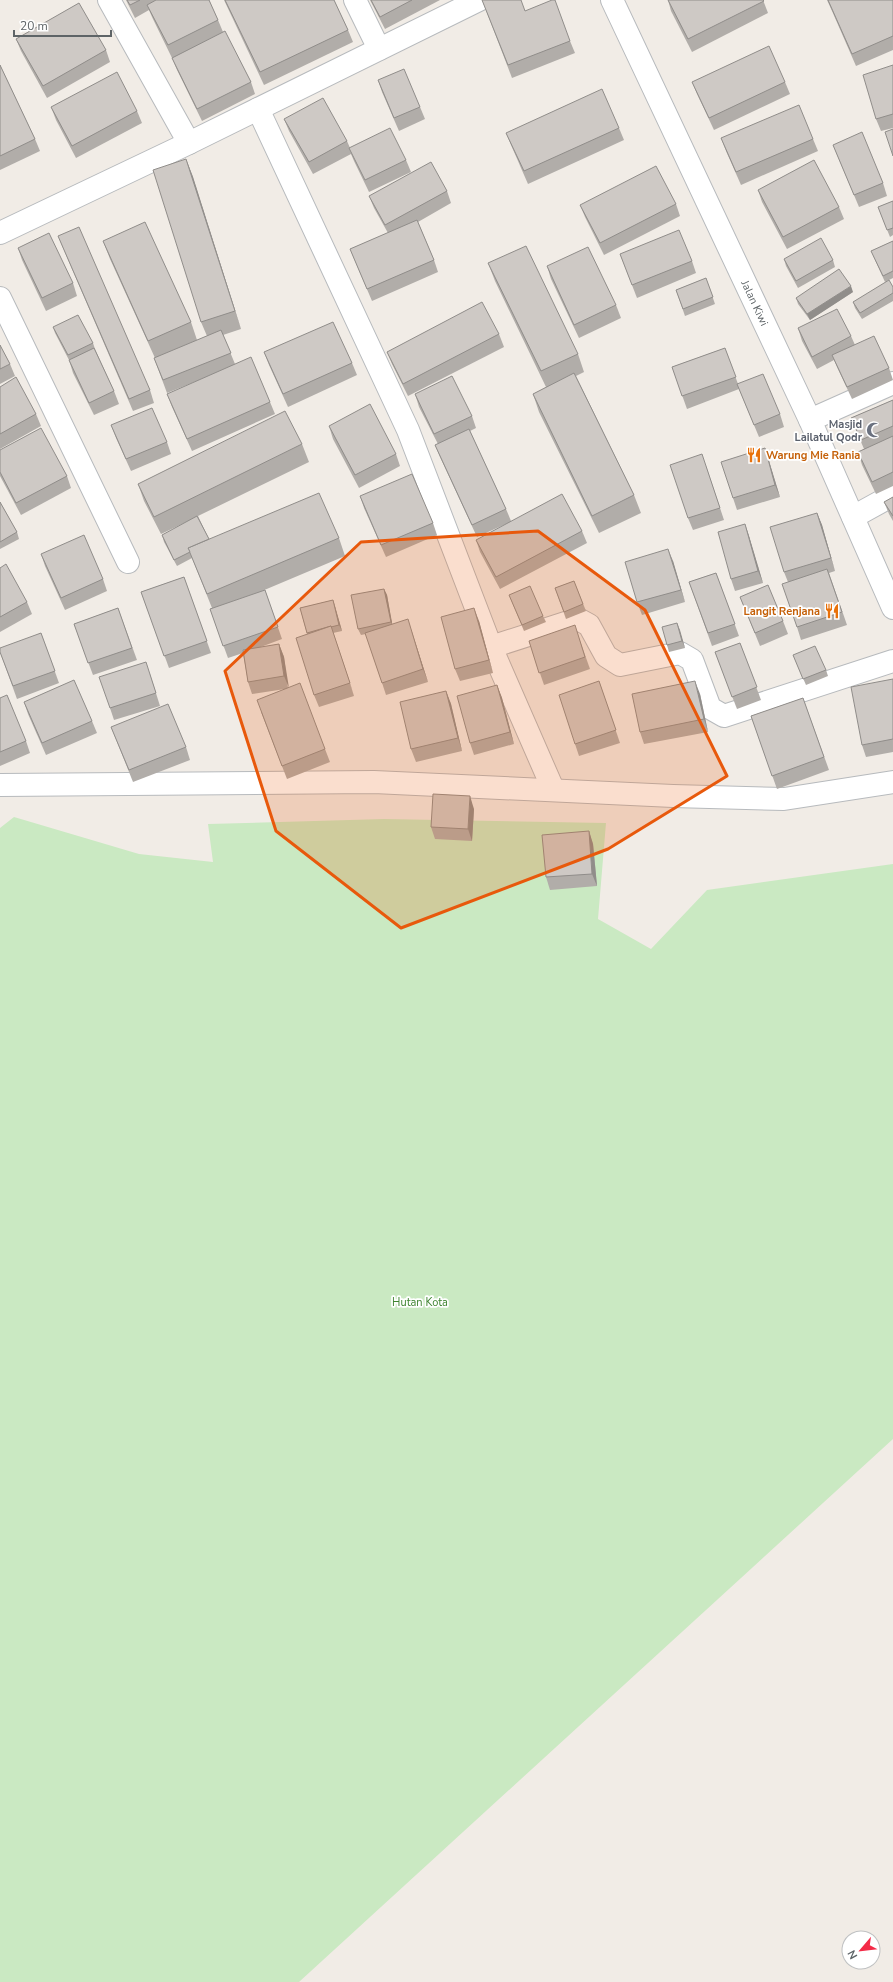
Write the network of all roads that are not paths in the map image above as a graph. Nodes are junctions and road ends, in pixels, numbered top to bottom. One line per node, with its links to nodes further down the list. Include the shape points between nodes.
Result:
1 (109, 0): 7 (street)
2 (355, 0): 5 (street)
3 (479, 0): 5 (street)
4 (612, 0): 11 (street, Jalan Kiwi)
5 (379, 49): 6 (street)
6 (258, 109): 7 (street); 16 (street, via 408,430)
7 (188, 143): 8 (street)
8 (0, 232)
9 (0, 298): 14 (street)
10 (893, 383): 11 (street)
11 (810, 420): 13 (street, Jalan Kiwi)
12 (893, 495): 13 (street)
13 (853, 517): 15 (street, Jalan Kiwi)
14 (128, 562)
15 (893, 608)
16 (491, 647): 17 (street, via 578,619 589,625 606,656 620,665 680,653 692,660 710,708 724,716); 20 (street)
17 (893, 661)
18 (893, 782): 20 (street, via 784,799)
19 (0, 785): 20 (street, via 374,782)
20 (553, 789)

